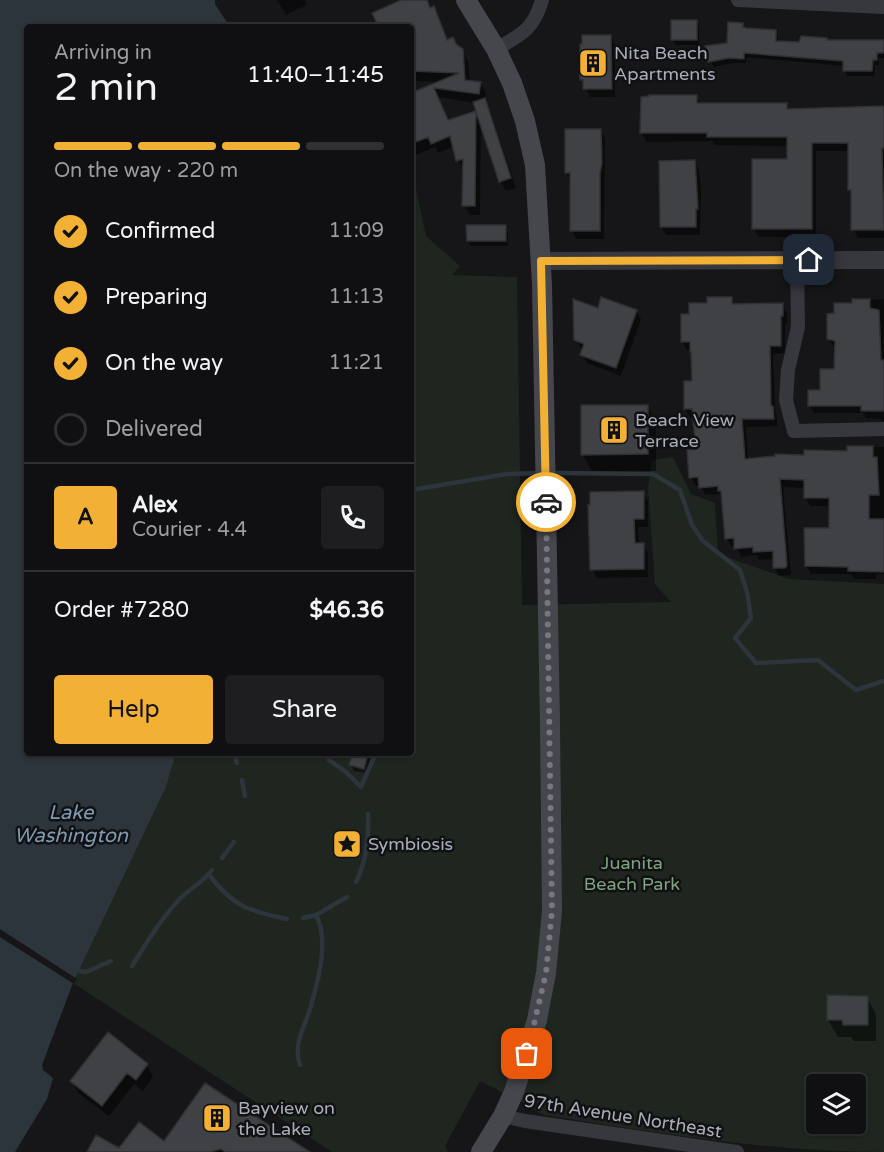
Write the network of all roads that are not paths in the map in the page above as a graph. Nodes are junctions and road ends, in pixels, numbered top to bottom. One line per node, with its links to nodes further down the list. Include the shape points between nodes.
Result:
1 (466, 0): 5 (main road)
2 (542, 0): 5 (street, via 536,20)
3 (738, 0): 4 (street)
4 (884, 8)
5 (496, 49): 8 (main road, via 512,83 530,141)
6 (797, 260): 7 (street); 8 (street); 9 (street, via 798,327 786,400 794,431)
7 (884, 260)
8 (541, 261): 10 (main road, via 552,911 537,1020)
9 (884, 429)
10 (504, 1116): 11 (main road); 12 (street, 97th Avenue Northeast)
11 (481, 1152)
12 (736, 1152)

